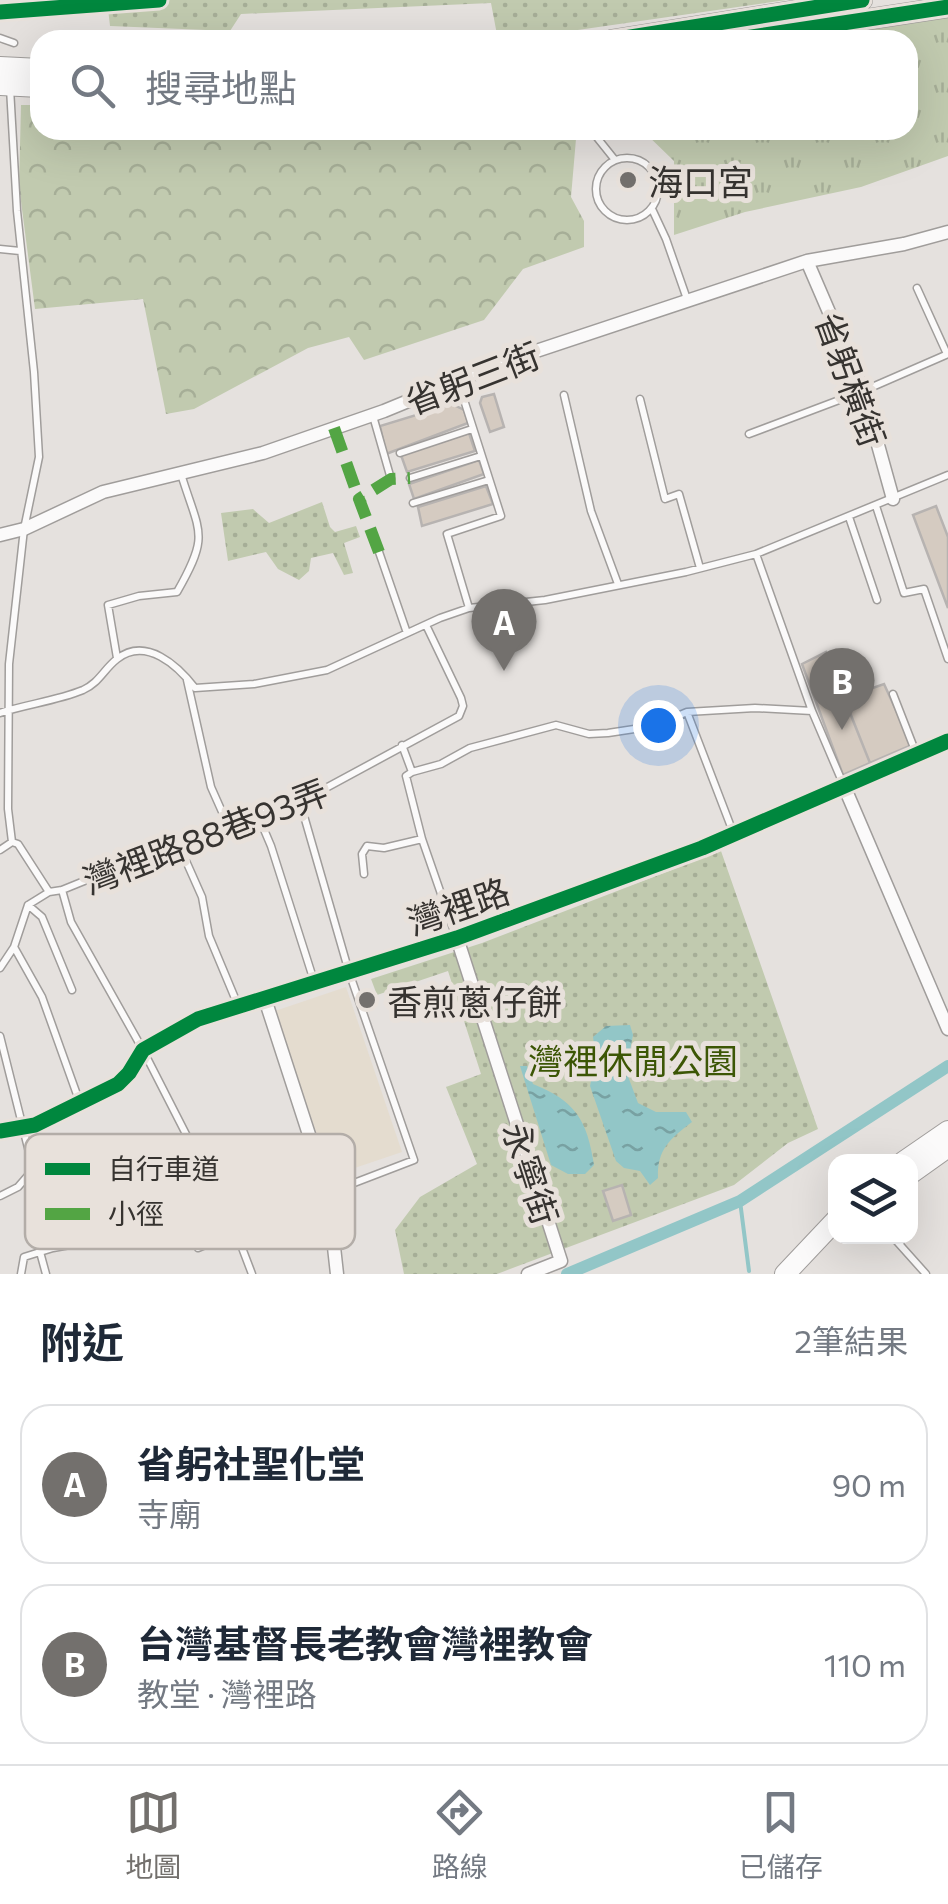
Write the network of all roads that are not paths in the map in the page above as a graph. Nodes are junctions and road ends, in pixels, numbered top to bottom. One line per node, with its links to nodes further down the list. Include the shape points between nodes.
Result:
1 (862, 0): 3 (main road)
2 (948, 7): 4 (main road)
3 (674, 30)
4 (797, 30)
5 (0, 38): 6 (lane)
6 (14, 43)
7 (6, 76): 8 (main road); 14 (lane)
8 (30, 84)
9 (600, 140): 10 (lane)
10 (615, 160): 11 (lane, via 633,158 649,166 658,181); 11 (lane, via 597,179 600,206 622,221)
11 (652, 209): 17 (lane)
12 (948, 232): 15 (street, 省躬三街)
13 (0, 250): 14 (lane)
14 (20, 251): 37 (lane, via 39,457)
15 (806, 261): 17 (street, 省躬三街); 20 (street, 省躬橫街)
16 (917, 288): 18 (lane)
17 (687, 299): 19 (street, 省躬三街)
18 (948, 354): 20 (lane)
19 (458, 380): 23 (street, 省躬三街); 24 (lane)
20 (863, 391): 25 (lane); 33 (street, 省躬橫街)
21 (564, 395): 42 (lane, via 591,510)
22 (640, 399): 41 (lane, via 665,498 678,494)
23 (372, 415): 28 (street, 省躬三街); 31 (lane)
24 (472, 429): 26 (lane); 27 (lane)
25 (749, 434)
26 (400, 453)
27 (481, 456): 30 (lane); 32 (lane)
28 (180, 473): 37 (street, 省躬三街, via 104,492); 47 (lane, via 202,540 198,556 178,592 108,605)
29 (948, 475): 33 (lane)
30 (410, 478)
31 (390, 479)
32 (489, 480): 34 (lane); 44 (lane, via 502,516 447,534)
33 (893, 499): 35 (lane)
34 (414, 503)
35 (876, 506): 36 (lane); 48 (lane, via 904,593 924,589)
36 (850, 517): 40 (lane); 43 (lane)
37 (24, 530): 38 (street, 省躬三街); 51 (lane)
38 (0, 536)
39 (379, 552): 46 (lane)
40 (756, 554): 41 (lane); 53 (lane)
41 (700, 568): 42 (lane)
42 (618, 584): 44 (lane)
43 (877, 600)
44 (469, 608): 45 (lane)
45 (426, 624): 46 (lane); 56 (lane, 灣裡路88巷93弄, via 462,711)
46 (407, 634): 49 (lane, via 302,676 195,688)
47 (118, 658): 49 (lane, via 151,652); 51 (lane, via 82,690)
48 (948, 659)
49 (186, 677): 62 (lane)
50 (894, 694): 57 (lane)
51 (10, 710): 54 (lane); 65 (lane)
52 (687, 712): 53 (lane); 58 (lane, via 654,726 608,733 556,726 470,748); 63 (lane)
53 (812, 712): 59 (lane)
54 (0, 714)
55 (948, 741): 57 (street, 灣裡路)
56 (402, 745): 58 (lane); 60 (lane, 灣裡路88巷93弄)
57 (916, 754): 59 (street, 灣裡路)
58 (412, 772): 64 (lane, via 406,776)
59 (844, 786): 63 (street, 灣裡路); 80 (street)
60 (300, 802): 61 (lane, 灣裡路88巷93弄); 75 (lane)
61 (257, 813): 62 (lane, 灣裡路88巷93弄); 76 (lane)
62 (226, 823): 66 (lane, 灣裡路88巷93弄)
63 (734, 834): 72 (street, 灣裡路)
64 (422, 839): 68 (lane, via 367,846); 72 (lane)
65 (12, 842): 67 (lane); 70 (lane)
66 (178, 844): 69 (lane, 灣裡路88巷93弄); 79 (lane)
67 (0, 850)
68 (364, 874)
69 (62, 890): 70 (lane, 灣裡路88巷93弄); 82 (lane, via 71,922)
70 (50, 892): 71 (lane, 灣裡路88巷93弄)
71 (28, 905): 73 (lane); 77 (lane, via 42,917)
72 (457, 938): 75 (street, 灣裡路); 107 (street, 永寧街, via 561,1261)
73 (14, 947): 74 (lane); 83 (lane, via 42,997)
74 (0, 968)
75 (349, 972): 76 (street, 灣裡路); 94 (lane, via 414,1160)
76 (314, 982): 78 (street, 灣裡路)
77 (72, 990)
78 (264, 996): 79 (street, 灣裡路); 89 (street)
79 (238, 1004): 82 (street, 灣裡路)
80 (948, 1029)
81 (0, 1036): 84 (lane)
82 (143, 1050): 83 (street, 灣裡路, via 118,1084); 88 (lane)
83 (80, 1104): 84 (street, 灣裡路)
84 (24, 1128): 85 (street, 灣裡路); 87 (lane)
85 (0, 1131)
86 (948, 1131): 91 (main road)
87 (25, 1134)
88 (186, 1134)
89 (309, 1134)
90 (948, 1148): 92 (main road)
91 (915, 1154)
92 (918, 1169)
93 (25, 1180): 95 (lane)
94 (355, 1183)
95 (0, 1196)
96 (828, 1228): 108 (main road)
97 (830, 1244): 109 (main road)
98 (899, 1244): 110 (lane)
99 (50, 1249): 102 (lane)
100 (242, 1249): 105 (lane)
101 (334, 1249): 106 (street)
102 (40, 1252): 103 (lane, via 24,1257); 104 (lane)
103 (21, 1274)
104 (46, 1274)
105 (252, 1274)
106 (337, 1274)
107 (528, 1274)
108 (784, 1274)
109 (802, 1274)
110 (926, 1274)

